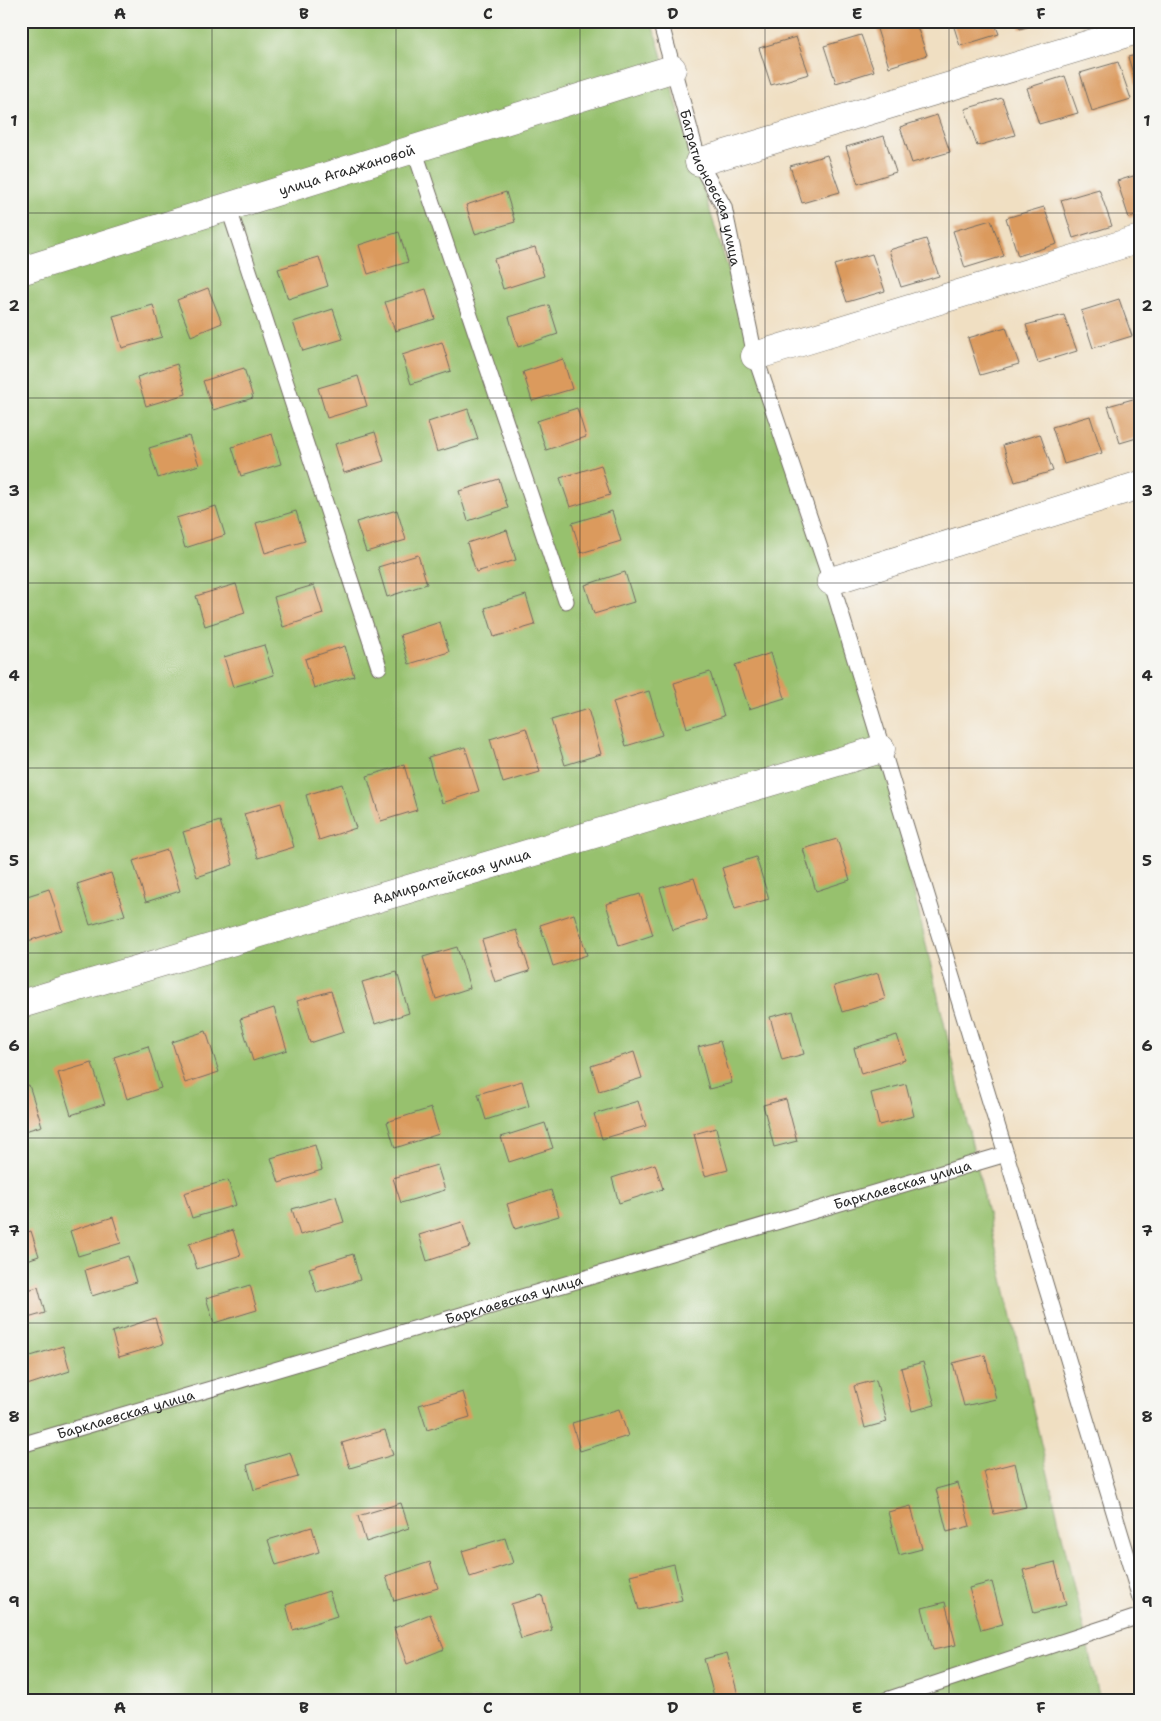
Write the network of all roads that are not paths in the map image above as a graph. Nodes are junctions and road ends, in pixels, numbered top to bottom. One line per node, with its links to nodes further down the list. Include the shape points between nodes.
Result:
1 (660, 21): 3 (lane, Багратионовская улица)
2 (1140, 29): 5 (street)
3 (672, 69): 4 (street, улица Агаджановой); 5 (lane, Багратионовская улица)
4 (414, 149): 6 (street, улица Агаджановой); 12 (lane)
5 (699, 162): 9 (lane, Багратионовская улица, via 724,208)
6 (228, 206): 8 (street, улица Агаджановой); 13 (lane)
7 (1140, 239): 9 (street)
8 (21, 271)
9 (755, 356): 11 (lane, Багратионовская улица)
10 (1140, 485): 11 (street)
11 (831, 581): 14 (lane, Багратионовская улица)
12 (566, 601)
13 (378, 667)
14 (881, 749): 15 (street, Адмиралтейская улица); 16 (lane, Багратионовская улица)
15 (21, 1004)
16 (1006, 1154): 17 (lane, Барклаевская улица); 18 (lane, Багратионовская улица)
17 (21, 1445)
18 (1140, 1598)
19 (1140, 1616): 20 (lane)
20 (886, 1700)

